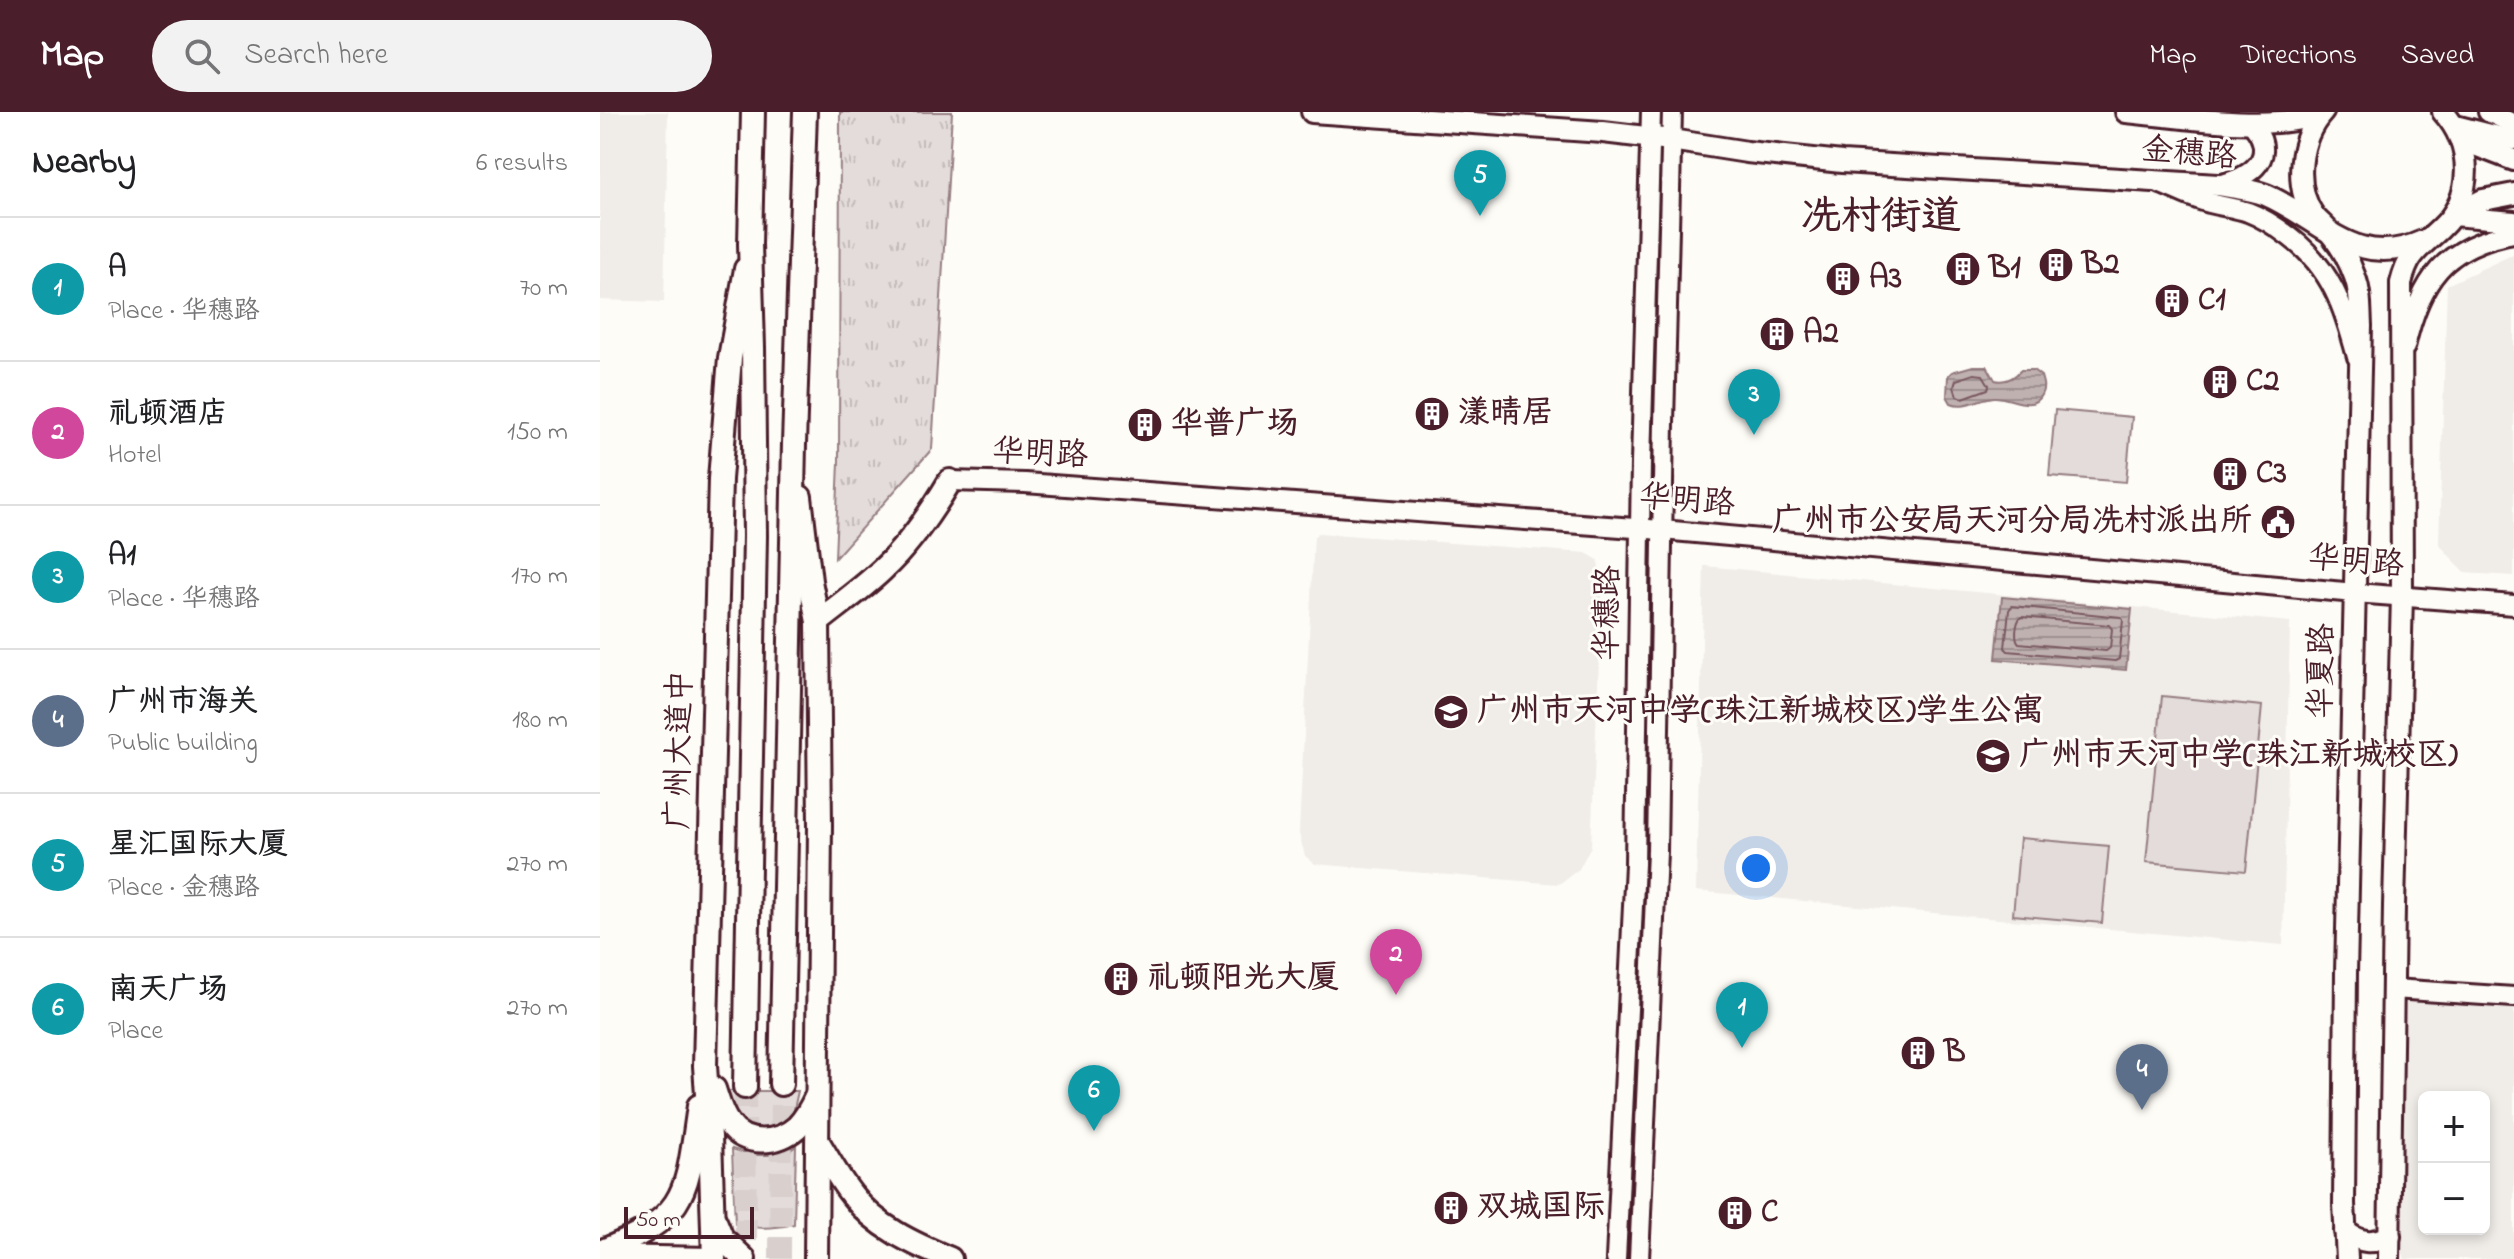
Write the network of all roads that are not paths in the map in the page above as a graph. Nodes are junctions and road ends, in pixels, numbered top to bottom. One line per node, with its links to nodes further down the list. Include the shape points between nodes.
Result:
1 (753, 112): 24 (main road, 广州大道中)
2 (805, 112): 27 (main road)
3 (1312, 112): 12 (main road, 金穗路)
4 (1651, 112): 12 (street, 华穗路)
5 (1672, 112): 13 (street, 华穗路)
6 (2126, 112): 10 (main road, 金穗路)
7 (2321, 112): 10 (main road, 金穗路, via 2289,122); 22 (main road, 华夏路, via 2303,148 2302,176 2308,204)
8 (2488, 112): 11 (street)
9 (2448, 118): 14 (street); 15 (main road, via 2480,147); 19 (main road, via 2467,163 2466,182)
10 (2250, 122): 17 (street, via 2261,137 2261,163 2234,182)
11 (2514, 124)
12 (1650, 137): 13 (main road, 金穗路); 29 (street, 华穗路)
13 (1671, 140): 16 (main road, 金穗路, via 1842,162); 30 (street, 华穗路)
14 (2514, 140)
15 (2514, 160)
16 (2155, 181): 17 (main road, 金穗路); 26 (street, via 2198,200 2247,212 2301,246 2332,284)
17 (2218, 185): 22 (main road, 金穗路, via 2264,194)
18 (2514, 194): 19 (main road, via 2483,200)
19 (2452, 216): 20 (street); 23 (main road)
20 (2514, 221)
21 (2514, 233): 25 (street, via 2472,245 2435,273 2410,326)
22 (2332, 235): 23 (main road, via 2372,251 2391,252); 26 (main road, 华夏路, via 2355,278 2360,300)
23 (2425, 240): 25 (main road, via 2413,253 2401,283)
24 (750, 244): 37 (main road, 广州大道中, via 724,418); 39 (main road, 广州大道中, via 755,536)
25 (2401, 365): 32 (main road)
26 (2360, 368): 31 (main road, 华夏路)
27 (794, 444): 34 (main road); 38 (main road)
28 (950, 481): 29 (street, 华明路); 34 (main road, via 882,570)
29 (1640, 528): 30 (street, 华明路); 50 (street, 华穗路, via 1635,864)
30 (1662, 530): 31 (street, 华明路); 51 (street, 华穗路, via 1657,865)
31 (2355, 593): 32 (street, 华明路); 43 (main road, 华夏路)
32 (2402, 596): 33 (street, 华明路); 35 (main road)
33 (2514, 605)
34 (818, 622): 40 (main road)
35 (2393, 989): 36 (street); 44 (main road)
36 (2514, 997)
37 (705, 1066): 40 (main road, via 728,1123 749,1139 786,1135 808,1114); 42 (main road, 广州大道中); 45 (main road, via 691,1161 677,1203 647,1231)
38 (781, 1084)
39 (745, 1087)
40 (818, 1094): 41 (main road)
41 (818, 1142): 48 (main road); 49 (main road, via 865,1210 897,1234)
42 (713, 1217): 46 (main road, 广州大道中); 47 (main road, via 722,1238)
43 (2345, 1231): 44 (main road, via 2359,1241); 52 (main road); 53 (main road, 华夏路)
44 (2390, 1236): 54 (main road)
45 (600, 1254): 46 (main road)
46 (714, 1259): 47 (main road)
47 (744, 1259)
48 (816, 1259)
49 (950, 1259)
50 (1616, 1259)
51 (1639, 1259)
52 (2336, 1259)
53 (2347, 1259)
54 (2392, 1259)

